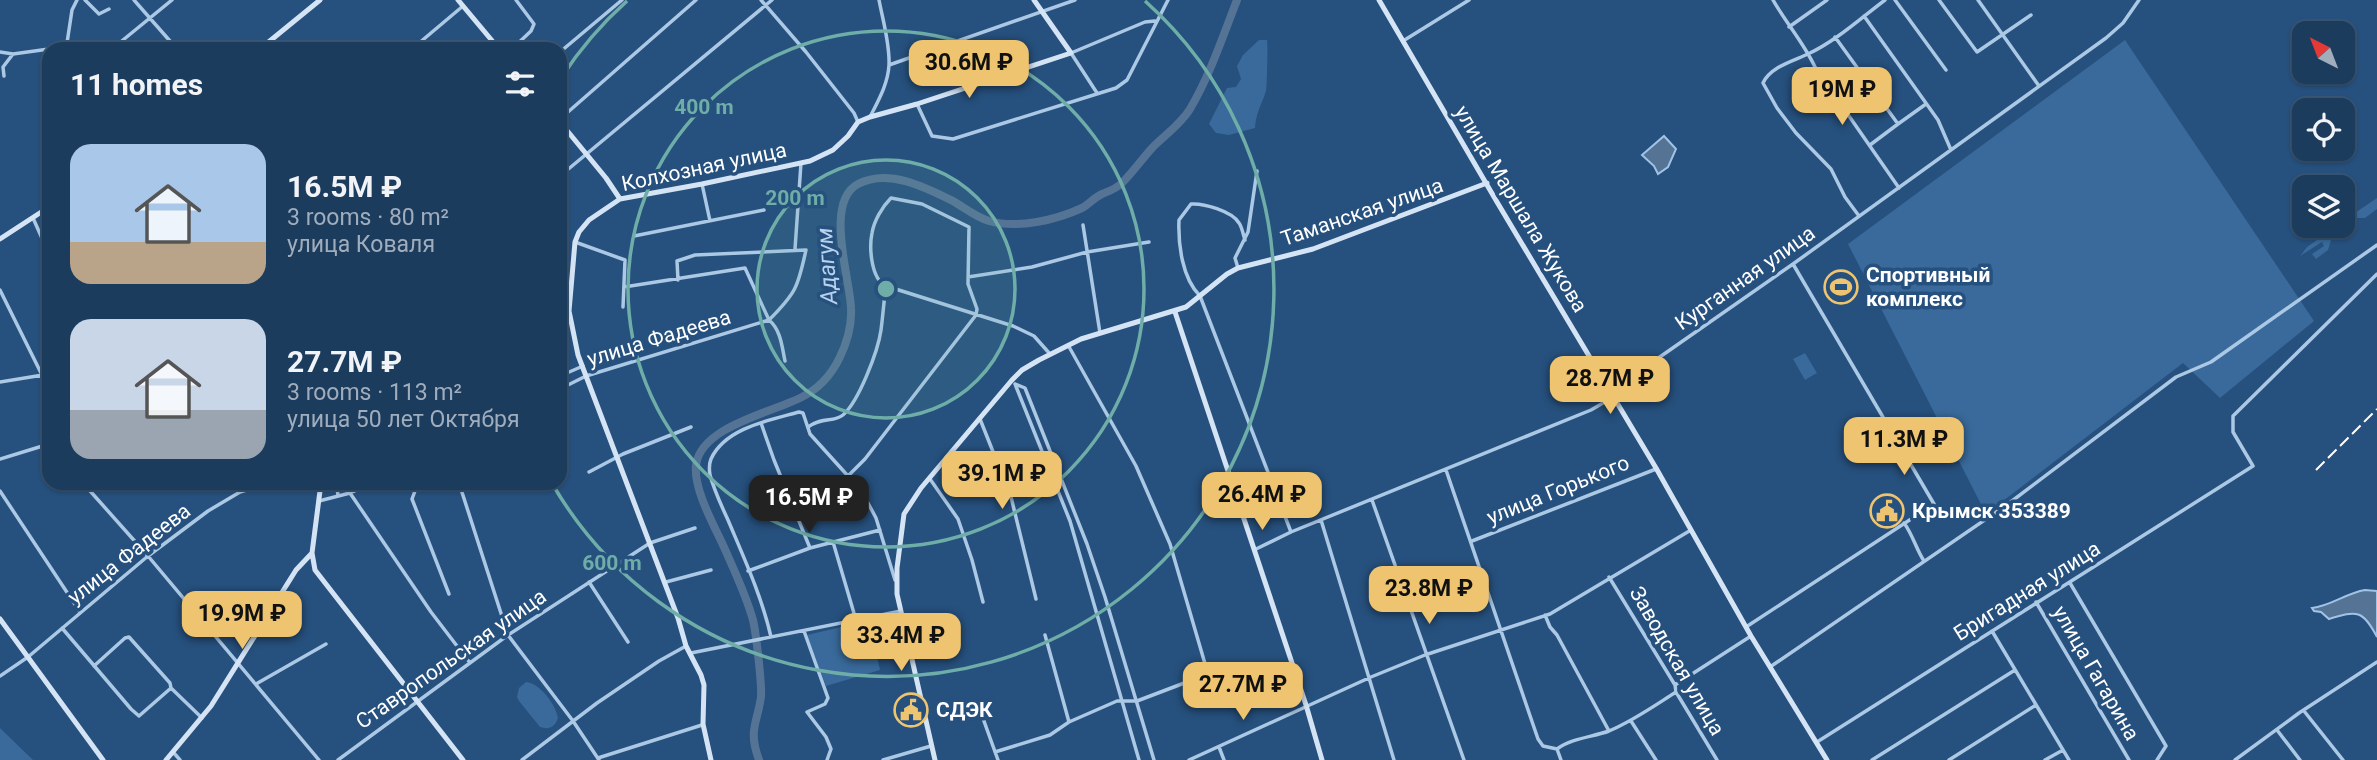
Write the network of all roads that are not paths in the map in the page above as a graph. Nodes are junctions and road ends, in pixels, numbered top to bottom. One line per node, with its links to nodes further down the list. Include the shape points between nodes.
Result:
1 (77, 0): 37 (street)
2 (85, 0): 27 (street, via 99,13)
3 (134, 0): 31 (street)
4 (172, 0): 31 (street)
5 (320, 0): 40 (main road)
6 (458, 0): 26 (main road)
7 (516, 0): 43 (street, via 534,24)
8 (622, 0): 44 (street)
9 (696, 0): 57 (street)
10 (761, 0): 25 (street)
11 (772, 0): 25 (street)
12 (879, 0): 50 (street)
13 (1034, 0): 28 (main road)
14 (1075, 0): 28 (street)
15 (1168, 0): 32 (street)
16 (1379, 0): 36 (main road, улица Маршала Жукова)
17 (1469, 0): 36 (street)
18 (1773, 0): 33 (street)
19 (1827, 0): 33 (street)
20 (1885, 0): 30 (street)
21 (1895, 0): 51 (street)
22 (1939, 0): 34 (street, via 1977,52)
23 (1978, 0): 34 (street)
24 (2139, 0): 53 (street, Курганная улица, via 2106,38)
25 (765, 5): 59 (street); 64 (street)
26 (463, 6): 41 (street); 42 (main road)
27 (109, 9)
28 (1042, 12): 47 (main road); 50 (street)
29 (2031, 15): 34 (street)
30 (1864, 16): 35 (street); 56 (street)
31 (150, 19): 38 (street); 39 (street)
32 (1155, 22): 47 (street); 54 (street, via 1127,80)
33 (1789, 27): 49 (street)
34 (2003, 36): 53 (street)
35 (1835, 37): 49 (street); 60 (street)
36 (1403, 41): 68 (main road, улица Маршала Жукова)
37 (67, 42)
38 (121, 42)
39 (171, 42)
40 (269, 42)
41 (420, 42)
42 (493, 42)
43 (519, 42)
44 (567, 46)
45 (42, 50): 48 (street)
46 (0, 52): 48 (street)
47 (1071, 52): 54 (street); 55 (main road)
48 (13, 54): 52 (street, via 3,67)
49 (1809, 54): 62 (street); 74 (street, via 1766,77 1764,87 1796,133 1831,169)
50 (889, 65): 58 (street, via 885,87)
51 (1946, 69)
52 (4, 76)
53 (2039, 86): 63 (street, Курганная улица)
54 (1097, 93): 55 (street, via 953,139 932,136)
55 (917, 104): 58 (main road)
56 (1926, 104): 60 (street); 63 (street)
57 (567, 115)
58 (870, 117): 59 (main road)
59 (858, 122): 65 (main road, Колхозная улица, via 833,150)
60 (1898, 124): 62 (street)
61 (567, 130): 64 (main road)
62 (1870, 145): 70 (street)
63 (1951, 150): 70 (street, Курганная улица)
64 (586, 154): 66 (street); 71 (main road)
65 (801, 163): 69 (main road, Колхозная улица); 85 (street, Колхозная улица)
66 (567, 170)
67 (1257, 171): 81 (street)
68 (1487, 183): 88 (main road, Таманская улица, via 1313,249); 113 (main road, улица Маршала Жукова)
69 (702, 184): 71 (main road, Колхозная улица); 76 (street)
70 (1899, 188): 74 (street, Курганная улица)
71 (620, 199): 82 (main road, Колхозная улица, via 589,220)
72 (765, 210): 76 (street)
73 (42, 212): 75 (main road)
74 (1859, 216): 87 (street, Курганная улица)
75 (33, 218): 79 (street); 80 (main road)
76 (710, 221): 78 (street)
77 (1083, 225): 86 (street)
78 (634, 236)
79 (42, 238)
80 (0, 240)
81 (1245, 240): 88 (street, via 1235,258); 95 (street, via 1234,217 1191,204 1179,220 1187,276)
82 (575, 242): 93 (street, via 625,260); 97 (main road)
83 (1149, 242): 86 (street)
84 (2377, 244): 151 (street, via 2211,362 2176,377)
85 (795, 249): 91 (street, via 695,255 677,261); 100 (street, via 806,250 798,284)
86 (1087, 252): 90 (street); 101 (street)
87 (1793, 264): 113 (street, Курганная улица); 139 (street, via 1934,504)
88 (1238, 268): 95 (main road, Таманская улица)
89 (2377, 274): 158 (street, Бригадная улица, via 2233,416 2233,432 2253,466)
90 (968, 277): 92 (street, via 969,227 922,204 891,198 872,234 876,277); 99 (street)
91 (678, 280): 93 (street); 100 (street, via 744,268)
92 (886, 286): 99 (street); 117 (street, via 878,342 849,409 839,418 823,419)
93 (624, 287): 96 (street)
94 (0, 290): 106 (street)
95 (1200, 296): 98 (main road, Таманская улица); 143 (street)
96 (623, 307)
97 (569, 311): 105 (main road)
98 (1175, 312): 101 (main road, Таманская улица); 148 (main road)
99 (976, 314): 103 (street, via 1034,336); 124 (street)
100 (769, 320): 104 (street, via 781,339); 109 (street, улица Фадеева)
101 (1100, 333): 102 (main road, Таманская улица)
102 (1068, 345): 103 (main road, Таманская улица); 195 (street, via 1136,466 1170,544 1208,674)
103 (1050, 354): 111 (main road, Таманская улица, via 1022,370)
104 (785, 361)
105 (583, 366): 107 (street, улица Фадеева); 109 (main road)
106 (42, 373)
107 (567, 373)
108 (42, 375): 110 (street)
109 (586, 376): 112 (street, улица Фадеева); 119 (main road)
110 (0, 382)
111 (1013, 382): 114 (main road, Таманская улица); 195 (street, via 1025,388 1087,544); 197 (street, via 1070,521)
112 (567, 386)
113 (1612, 393): 121 (main road, улица Маршала Жукова); 122 (street, Курганная улица, via 1591,410)
114 (980, 419): 125 (main road, Таманская улица); 160 (street, via 1012,496)
115 (761, 423): 117 (street, via 799,412); 147 (street); 153 (street, via 728,439 717,449 709,468)
116 (691, 427): 119 (street)
117 (807, 428): 124 (street)
118 (42, 446): 120 (street)
119 (617, 458): 123 (street); 146 (main road)
120 (0, 459)
121 (1656, 468): 142 (main road, улица Маршала Жукова); 145 (street, улица Горького)
122 (1446, 470): 136 (street, Курганная улица); 145 (street)
123 (589, 472)
124 (848, 476): 141 (street)
125 (930, 479): 155 (main road, Таманская улица, via 904,514); 161 (street, via 958,519)
126 (89, 490): 150 (street)
127 (247, 490): 150 (street, улица Фадеева, via 208,511)
128 (320, 490): 137 (main road)
129 (337, 490): 135 (street)
130 (357, 490): 134 (street)
131 (415, 490): 159 (street, via 412,499)
132 (461, 490): 173 (street)
133 (0, 491): 164 (street)
134 (350, 493): 135 (street); 184 (street)
135 (338, 496): 137 (street)
136 (1372, 500): 138 (street, Курганная улица); 181 (street)
137 (319, 501): 149 (main road)
138 (1321, 520): 143 (street, Курганная улица); 190 (street)
139 (1904, 523): 151 (street); 168 (street)
140 (695, 528): 146 (street, Ставропольская улица)
141 (880, 530): 144 (street); 155 (street)
142 (1691, 530): 154 (street); 168 (main road, улица Маршала Жукова)
143 (1291, 532): 148 (street, Курганная улица)
144 (833, 541): 147 (street); 167 (street)
145 (1472, 541): 170 (street)
146 (650, 543): 156 (street, Ставропольская улица); 157 (main road)
147 (810, 548): 153 (street)
148 (1254, 550): 198 (main road)
149 (312, 553): 185 (main road, via 296,570); 196 (main road, via 318,575)
150 (148, 556): 164 (street, улица Фадеева); 185 (street)
151 (1925, 561): 187 (street)
152 (711, 570): 157 (street)
153 (748, 571): 176 (street)
154 (1609, 577): 165 (street); 192 (street, Заводская улица)
155 (896, 581): 163 (main road, Таманская улица)
156 (589, 582): 173 (street, Ставропольская улица); 177 (street)
157 (664, 583): 179 (main road)
158 (2070, 583): 162 (street, Бригадная улица); 247 (street, via 2166,746)
159 (449, 594)
160 (1036, 599)
161 (983, 602)
162 (2036, 602): 172 (street, Бригадная улица); 246 (street, улица Гагарина)
163 (901, 611): 167 (street); 210 (main road, Таманская улица)
164 (80, 612): 169 (street, улица Фадеева)
165 (1545, 615): 170 (street); 208 (street)
166 (0, 619): 182 (main road)
167 (856, 620): 171 (street)
168 (1746, 627): 175 (main road, улица Маршала Жукова)
169 (62, 628): 182 (street, улица Фадеева); 186 (street)
170 (1502, 630): 181 (street); 212 (street, via 1538,739 1543,746)
171 (804, 631): 176 (street); 227 (street, via 828,698 807,712 826,737 831,749)
172 (1992, 631): 188 (street); 209 (street, Бригадная улица)
173 (508, 635): 184 (street, Ставропольская улица); 204 (street)
174 (1045, 635): 205 (street)
175 (1751, 636): 187 (main road, улица Маршала Жукова); 192 (street)
176 (771, 637): 180 (street)
177 (628, 642)
178 (326, 644): 191 (street)
179 (686, 646): 180 (main road); 204 (street)
180 (691, 653): 206 (main road, via 704,685)
181 (1425, 655): 190 (street); 237 (street)
182 (28, 657): 189 (street, улица Фадеева); 219 (main road)
183 (2377, 662): 201 (street)
184 (470, 663): 196 (street, Ставропольская улица)
185 (237, 665): 191 (street); 202 (main road)
186 (94, 666): 193 (street, via 139,716); 193 (street, via 129,637)
187 (1770, 667): 209 (main road, улица Маршала Жукова)
188 (2015, 670): 199 (street); 242 (street)
189 (0, 676)
190 (1370, 677): 198 (street); 236 (street)
191 (256, 684): 222 (street)
192 (1675, 685): 194 (street, Заводская улица)
193 (171, 688): 202 (street)
194 (1676, 692): 203 (street); 240 (street, Заводская улица)
195 (1137, 701): 197 (street); 232 (street)
196 (417, 702): 223 (street, Ставропольская улица); 224 (main road)
197 (1123, 702): 205 (street); 231 (street)
198 (1306, 705): 211 (street); 235 (main road)
199 (2036, 705): 213 (street); 243 (street)
200 (980, 710): 215 (street)
201 (2304, 711): 207 (street); 249 (street)
202 (202, 718): 214 (main road)
203 (1630, 720): 208 (street); 239 (street)
204 (573, 721): 217 (street); 225 (street)
205 (1069, 722): 215 (street, via 1050,735)
206 (703, 724): 217 (street); 226 (main road)
207 (2277, 730): 218 (street); 248 (street)
208 (1609, 731): 212 (street)
209 (1817, 742): 216 (main road, улица Маршала Жукова)
210 (932, 746): 228 (street); 229 (main road, Таманская улица)
211 (1219, 747): 233 (street); 234 (street)
212 (1558, 749): 238 (street)
213 (2063, 750): 244 (street); 245 (street)
214 (173, 752): 220 (main road); 221 (street)
215 (995, 752): 230 (street)
216 (1826, 758): 241 (street)
217 (598, 759)
218 (2239, 759)
219 (103, 760)
220 (166, 760)
221 (180, 760)
222 (319, 760)
223 (338, 760)
224 (463, 760)
225 (522, 760)
226 (711, 760)
227 (827, 760)
228 (883, 760)
229 (935, 760)
230 (998, 760)
231 (1139, 760)
232 (1154, 760)
233 (1189, 760)
234 (1224, 760)
235 (1322, 760)
236 (1394, 760)
237 (1464, 760)
238 (1561, 760)
239 (1656, 760)
240 (1717, 760)
241 (1819, 760)
242 (1872, 760)
243 (1949, 760)
244 (2045, 760)
245 (2069, 760)
246 (2129, 760)
247 (2157, 760)
248 (2300, 760)
249 (2343, 760)

